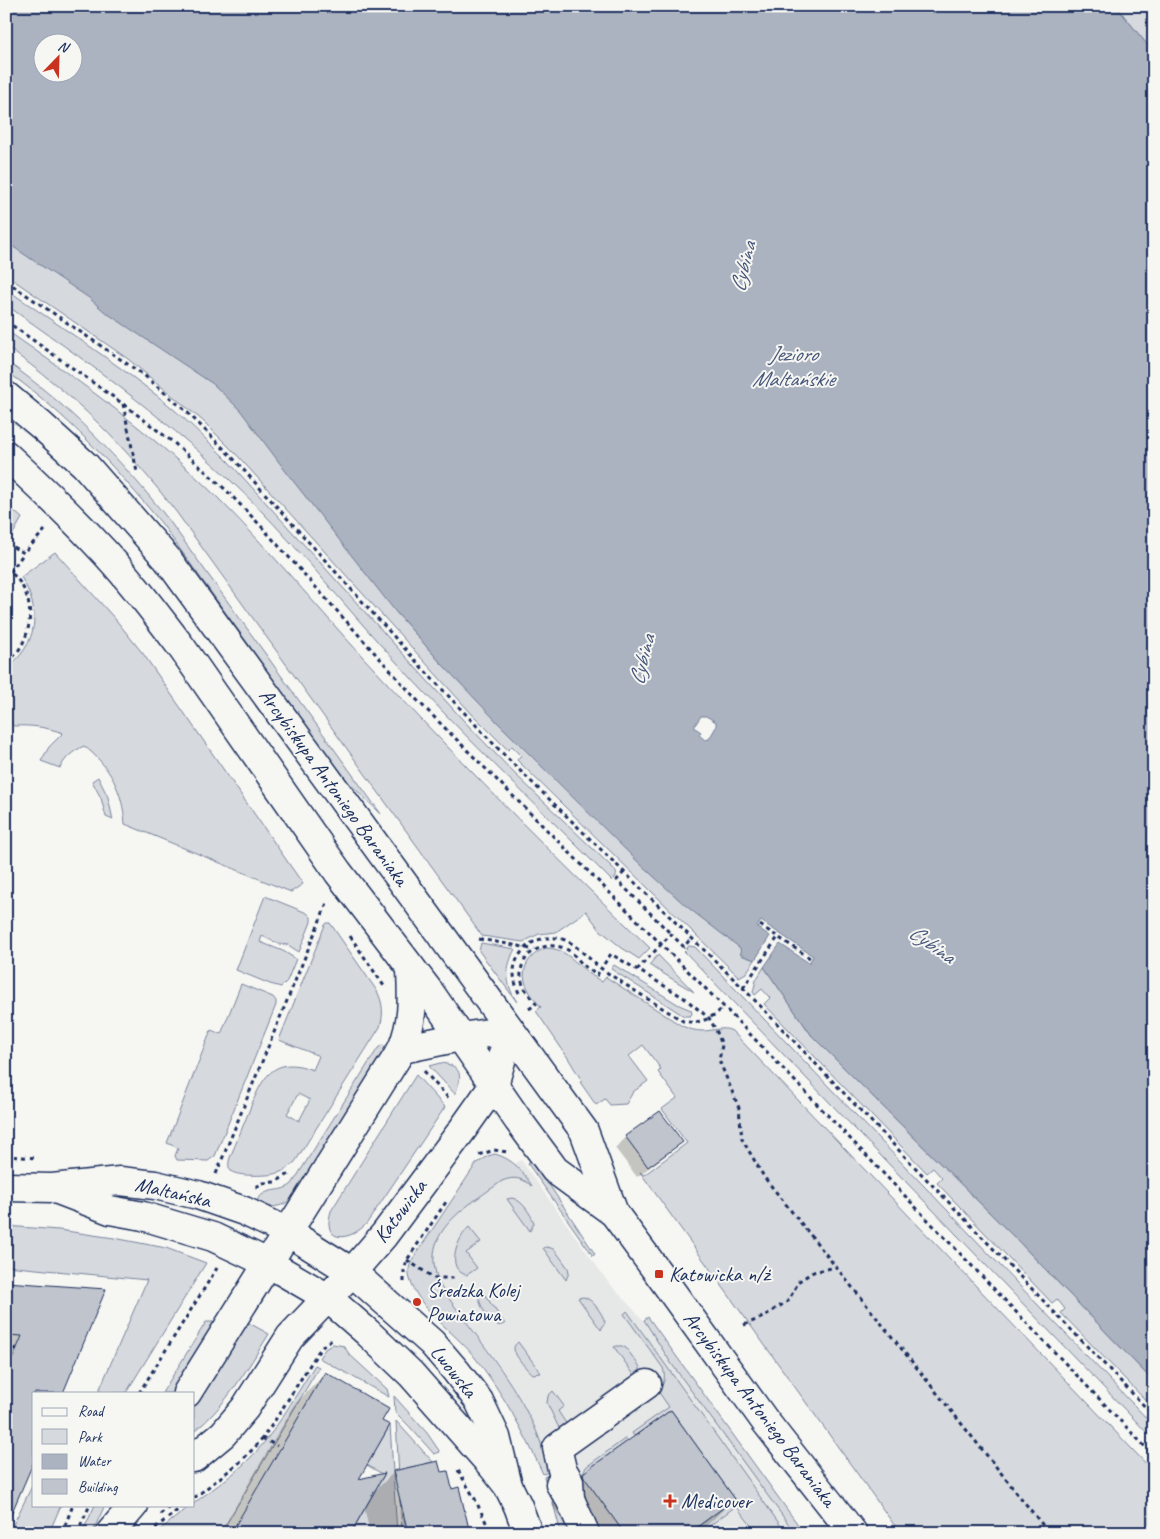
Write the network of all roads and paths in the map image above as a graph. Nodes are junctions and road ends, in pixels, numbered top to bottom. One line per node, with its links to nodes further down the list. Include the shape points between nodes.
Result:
1 (1148, 6): 2 (path)
2 (1154, 15)
3 (6, 281): 14 (path, via 145,376 186,412 232,457 506,757)
4 (6, 321): 6 (path)
5 (6, 396): 38 (street, Arcybiskupa Antoniego Baraniaka, via 85,465 168,560)
6 (123, 404): 8 (path); 22 (path, via 174,443 260,524 417,700)
7 (6, 455): 27 (street, Arcybiskupa Antoniego Baraniaka, via 95,541 157,614 338,872)
8 (137, 472)
9 (52, 535): 11 (path, via 46,529)
10 (6, 544): 11 (path)
11 (24, 553): 12 (path)
12 (8, 571): 13 (path, via 20,584 30,614 29,630 23,645)
13 (6, 663)
14 (624, 872): 17 (path, via 617,880); 20 (path)
15 (332, 911): 49 (path, via 327,902)
16 (760, 925): 19 (path)
17 (671, 934): 20 (path, via 684,947); 22 (path)
18 (349, 935): 31 (path)
19 (778, 937): 25 (path); 30 (path)
20 (691, 938): 30 (path)
21 (481, 939): 23 (path)
22 (661, 944): 28 (path); 34 (path)
23 (527, 948): 24 (path); 32 (path, via 516,962 514,975); 37 (path, via 536,940 564,939 601,969 683,1021 691,1023)
24 (534, 950): 29 (path, via 548,946 567,949 586,967); 35 (path, via 522,970 523,985 536,1004)
25 (810, 958)
26 (604, 964): 28 (path, via 611,954)
27 (411, 968): 39 (street, Arcybiskupa Antoniego Baraniaka); 40 (street, via 412,1014)
28 (636, 970): 37 (path, via 683,997)
29 (598, 972)
30 (743, 988): 70 (path)
31 (388, 991)
32 (520, 995)
33 (524, 1002): 35 (path)
34 (724, 1007): 37 (path); 73 (path)
35 (529, 1009): 36 (path); 38 (path)
36 (534, 1016)
37 (709, 1018): 59 (path, via 722,1045 719,1060 740,1108 742,1139 764,1177)
38 (517, 1021): 39 (street); 42 (street, Katowicka); 54 (street, Arcybiskupa Antoniego Baraniaka, via 584,1131)
39 (460, 1037): 40 (street); 42 (street, Arcybiskupa Antoniego Baraniaka)
40 (402, 1049): 55 (street)
41 (422, 1070): 43 (path)
42 (494, 1085): 54 (street, Arcybiskupa Antoniego Baraniaka, via 555,1170); 60 (street, Katowicka, via 384,1235)
43 (450, 1101)
44 (510, 1148): 46 (path, via 507,1152 494,1150)
45 (6, 1156): 47 (path)
46 (477, 1157)
47 (43, 1159)
48 (297, 1167): 52 (path, via 275,1182 262,1183)
49 (215, 1177)
50 (6, 1187): 51 (street, Maltańska)
51 (52, 1188): 55 (street, Maltańska, via 120,1181 154,1185 198,1195 244,1211); 58 (street, Maltańska, via 110,1210 143,1216 213,1237)
52 (253, 1189)
53 (452, 1192): 56 (path)
54 (614, 1213): 87 (street, Arcybiskupa Antoniego Baraniaka, via 765,1421)
55 (288, 1232): 58 (street); 60 (street, Lwowska)
56 (407, 1260): 61 (path, via 434,1278); 62 (path)
57 (221, 1261): 68 (path)
58 (268, 1264): 63 (street, Lwowska); 69 (street)
59 (836, 1268): 64 (path, via 813,1272 799,1281 788,1301); 88 (path)
60 (352, 1272): 63 (street, Katowicka); 75 (street, Lwowska, via 432,1343 479,1401 496,1437)
61 (454, 1278)
62 (403, 1285)
63 (328, 1298): 74 (street, Katowicka, via 290,1337 245,1408 223,1434); 75 (street, Lwowska, via 411,1374)
64 (744, 1325)
65 (18, 1347): 66 (path)
66 (6, 1354)
67 (647, 1384): 86 (street, via 556,1448 562,1469 559,1483)
68 (140, 1392)
69 (188, 1392)
70 (1154, 1416)
71 (262, 1438): 72 (path)
72 (277, 1446)
73 (1154, 1456)
74 (195, 1457)
75 (508, 1486): 85 (street, Lwowska)
76 (73, 1506): 81 (path)
77 (90, 1506): 82 (path)
78 (119, 1506): 83 (street)
79 (133, 1506): 83 (street)
80 (183, 1506): 84 (path)
81 (62, 1533)
82 (77, 1533)
83 (109, 1533)
84 (149, 1533)
85 (528, 1533)
86 (585, 1533)
87 (853, 1533)
88 (1049, 1533)

